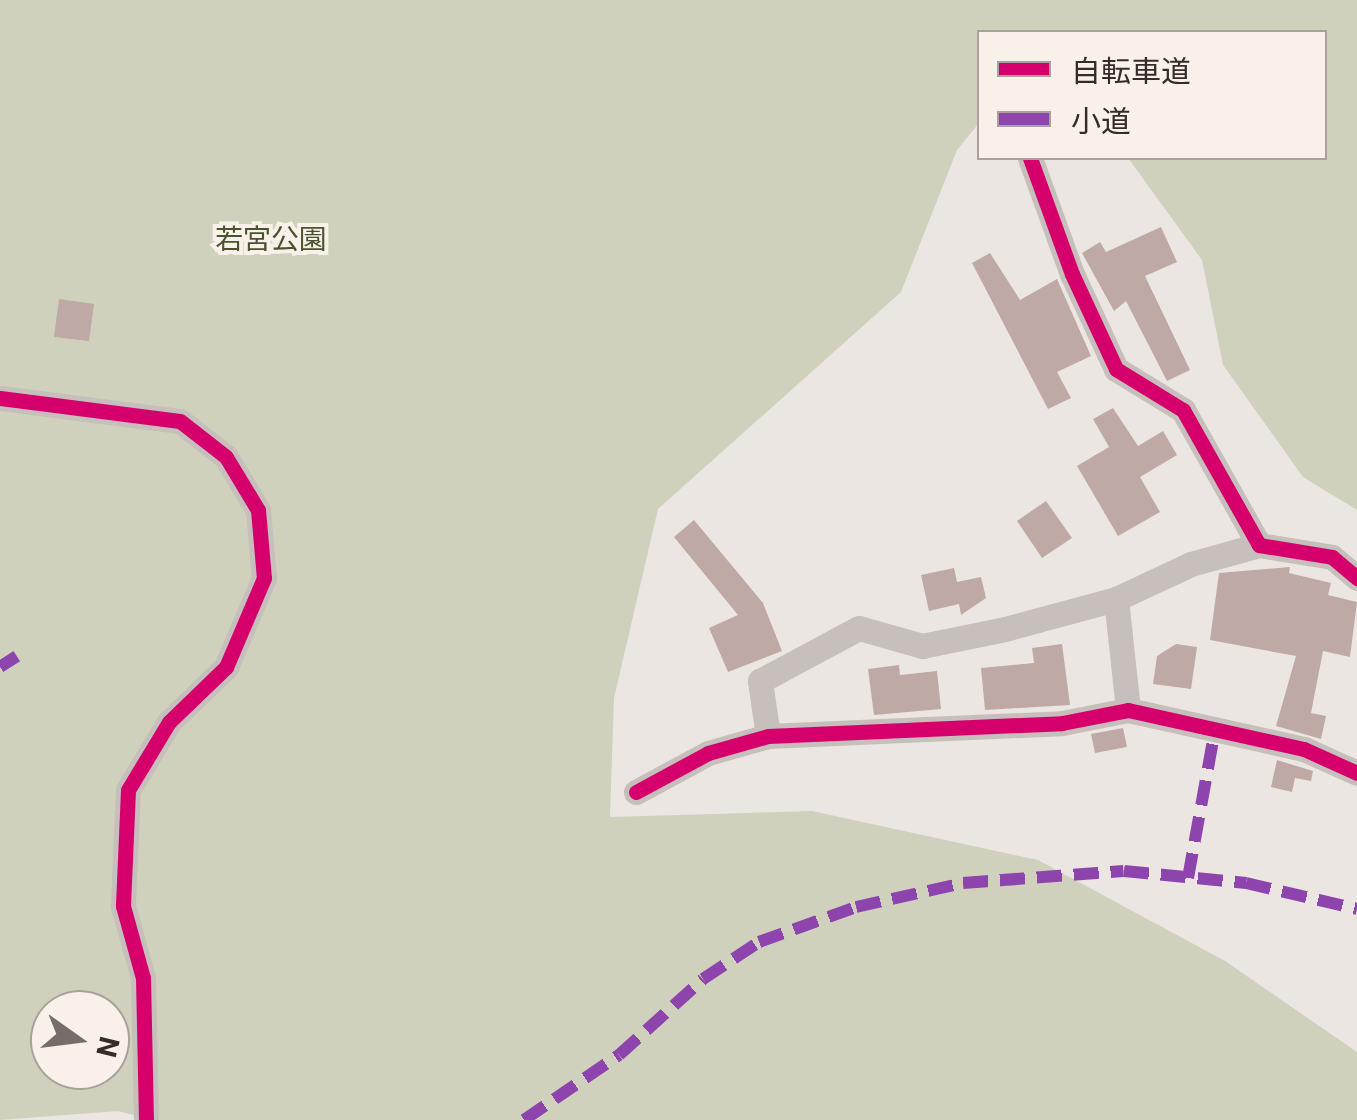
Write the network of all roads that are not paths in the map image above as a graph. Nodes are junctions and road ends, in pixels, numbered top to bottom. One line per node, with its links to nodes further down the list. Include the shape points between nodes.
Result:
1 (1031, 160): 3 (street, via 1116,369 1183,410)
2 (0, 398): 10 (street, via 180,421 226,456 258,510 264,578 226,667 168,722 128,790 123,906 143,978)
3 (1259, 544): 4 (street, via 1332,557); 5 (street, via 1191,564)
4 (1357, 578)
5 (1116, 599): 6 (street); 7 (street, via 922,646 858,628 760,681)
6 (1128, 710): 7 (street, via 1062,722); 8 (street, via 1304,748)
7 (768, 736): 9 (street, via 708,753)
8 (1357, 774)
9 (636, 792)
10 (146, 1120)

